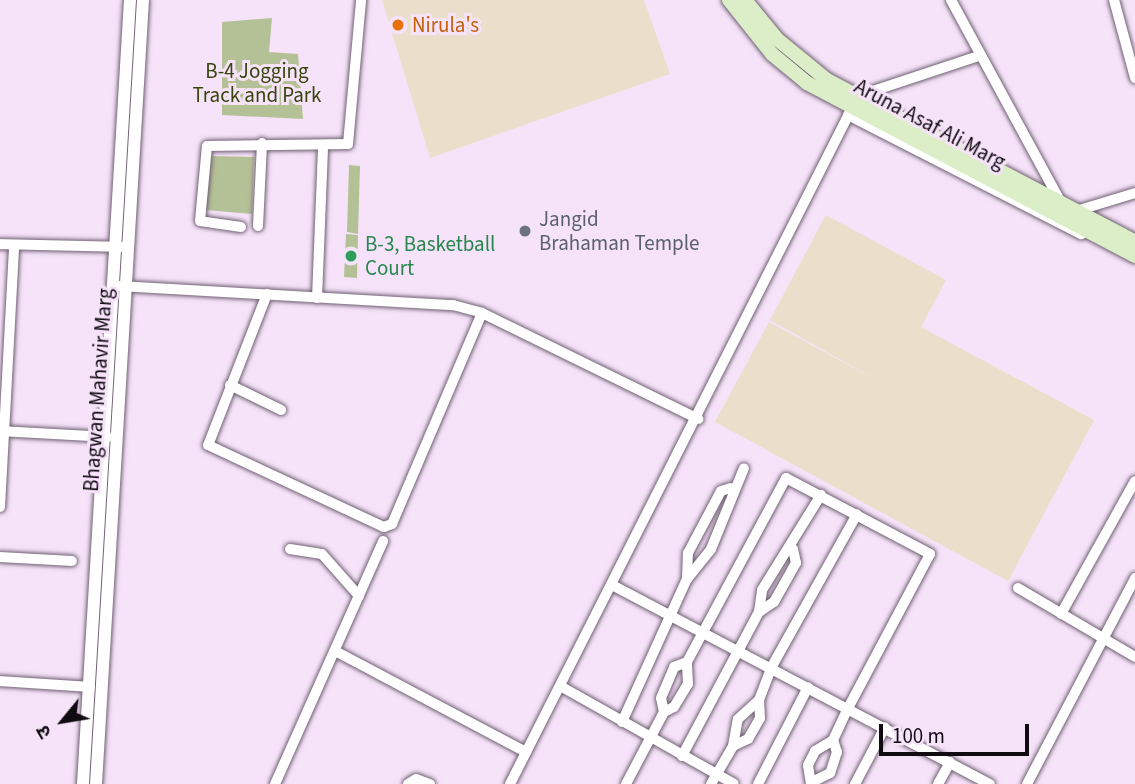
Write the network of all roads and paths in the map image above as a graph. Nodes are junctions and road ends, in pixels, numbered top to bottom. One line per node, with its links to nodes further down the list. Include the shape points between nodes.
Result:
1 (144, 0): 7 (street); 9 (street, Bhagwan Mahavir Marg)
2 (361, 0): 13 (street, via 351,138 343,146)
3 (729, 0): 11 (main road, Aruna Asaf Ali Marg, via 788,69)
4 (745, 0): 11 (main road, Aruna Asaf Ali Marg, via 798,59)
5 (951, 0): 8 (street)
6 (1114, 0): 10 (street)
7 (130, 1): 9 (street, Bhagwan Mahavir Marg)
8 (978, 56): 11 (street); 15 (street)
9 (132, 69): 22 (street, Bhagwan Mahavir Marg)
10 (1135, 78)
11 (853, 106): 15 (main road, Aruna Asaf Ali Marg); 23 (main road, Aruna Asaf Ali Marg); 30 (street)
12 (262, 144): 13 (street); 17 (street); 18 (street, via 206,148 200,221)
13 (323, 147): 26 (street)
14 (1135, 193): 16 (street)
15 (1062, 204): 16 (main road, Aruna Asaf Ali Marg)
16 (1076, 211): 19 (main road, Aruna Asaf Ali Marg)
17 (258, 226)
18 (241, 227)
19 (1135, 242)
20 (0, 244): 21 (street)
21 (14, 245): 22 (street); 31 (street)
22 (121, 247): 24 (street, Bhagwan Mahavir Marg)
23 (1135, 258)
24 (119, 286): 25 (street); 32 (street, Bhagwan Mahavir Marg)
25 (267, 294): 26 (street); 28 (street)
26 (317, 298): 27 (street, via 424,301)
27 (482, 313): 28 (street, via 387,528 211,450 209,435); 30 (street)
28 (230, 385): 29 (street)
29 (281, 410)
30 (698, 419): 46 (street)
31 (1, 431): 32 (street); 37 (street)
32 (108, 437): 60 (street, Bhagwan Mahavir Marg); 77 (street, Bhagwan Mahavir Marg)
33 (744, 468): 35 (street)
34 (1135, 481): 50 (street)
35 (731, 488): 45 (street, via 734,501 711,549); 45 (street, via 721,491 688,554)
36 (821, 495): 38 (street); 41 (street); 52 (street, via 782,481)
37 (0, 507)
38 (857, 514): 58 (street); 64 (street, via 930,554)
39 (383, 541): 48 (street)
40 (290, 549): 48 (street, via 322,554)
41 (793, 549): 49 (street, via 772,571); 49 (street, via 796,563 774,602)
42 (0, 557): 43 (street)
43 (72, 561)
44 (1135, 578): 53 (street)
45 (687, 579): 51 (street)
46 (614, 586): 51 (street); 61 (street)
47 (1018, 588): 50 (street)
48 (359, 596): 55 (street)
49 (758, 612): 54 (street)
50 (1060, 614): 53 (street)
51 (669, 615): 52 (street); 66 (street)
52 (703, 632): 54 (street); 57 (street)
53 (1102, 638): 56 (street); 88 (street)
54 (737, 650): 58 (street); 72 (street)
55 (337, 652): 71 (street); 78 (street)
56 (1135, 657)
57 (687, 662): 65 (street, via 690,679 674,707); 65 (street, via 674,667 661,698)
58 (771, 668): 62 (street); 63 (street)
59 (0, 681): 60 (street)
60 (90, 687): 76 (street, Bhagwan Mahavir Marg)
61 (562, 687): 66 (street); 71 (street)
62 (808, 687): 64 (street); 84 (street)
63 (759, 700): 70 (street, via 738,719); 70 (street, via 760,718 748,739)
64 (848, 708): 67 (street); 69 (street)
65 (664, 712): 68 (street)
66 (622, 722): 68 (street)
67 (886, 727): 73 (street); 85 (street)
68 (651, 739): 72 (street); 82 (street)
69 (833, 740): 75 (street, via 812,758); 75 (street, via 837,752 830,773)
70 (733, 746): 74 (street)
71 (526, 752): 81 (street)
72 (682, 755): 74 (street)
73 (950, 762): 86 (street); 87 (street)
74 (713, 779): 83 (street)
75 (812, 783)
76 (83, 784)
77 (96, 784)
78 (275, 784)
79 (408, 784): 80 (street, via 416,779)
80 (430, 784)
81 (510, 784)
82 (626, 784)
83 (734, 784)
84 (758, 784)
85 (855, 784)
86 (938, 784)
87 (990, 784)
88 (1027, 784)

